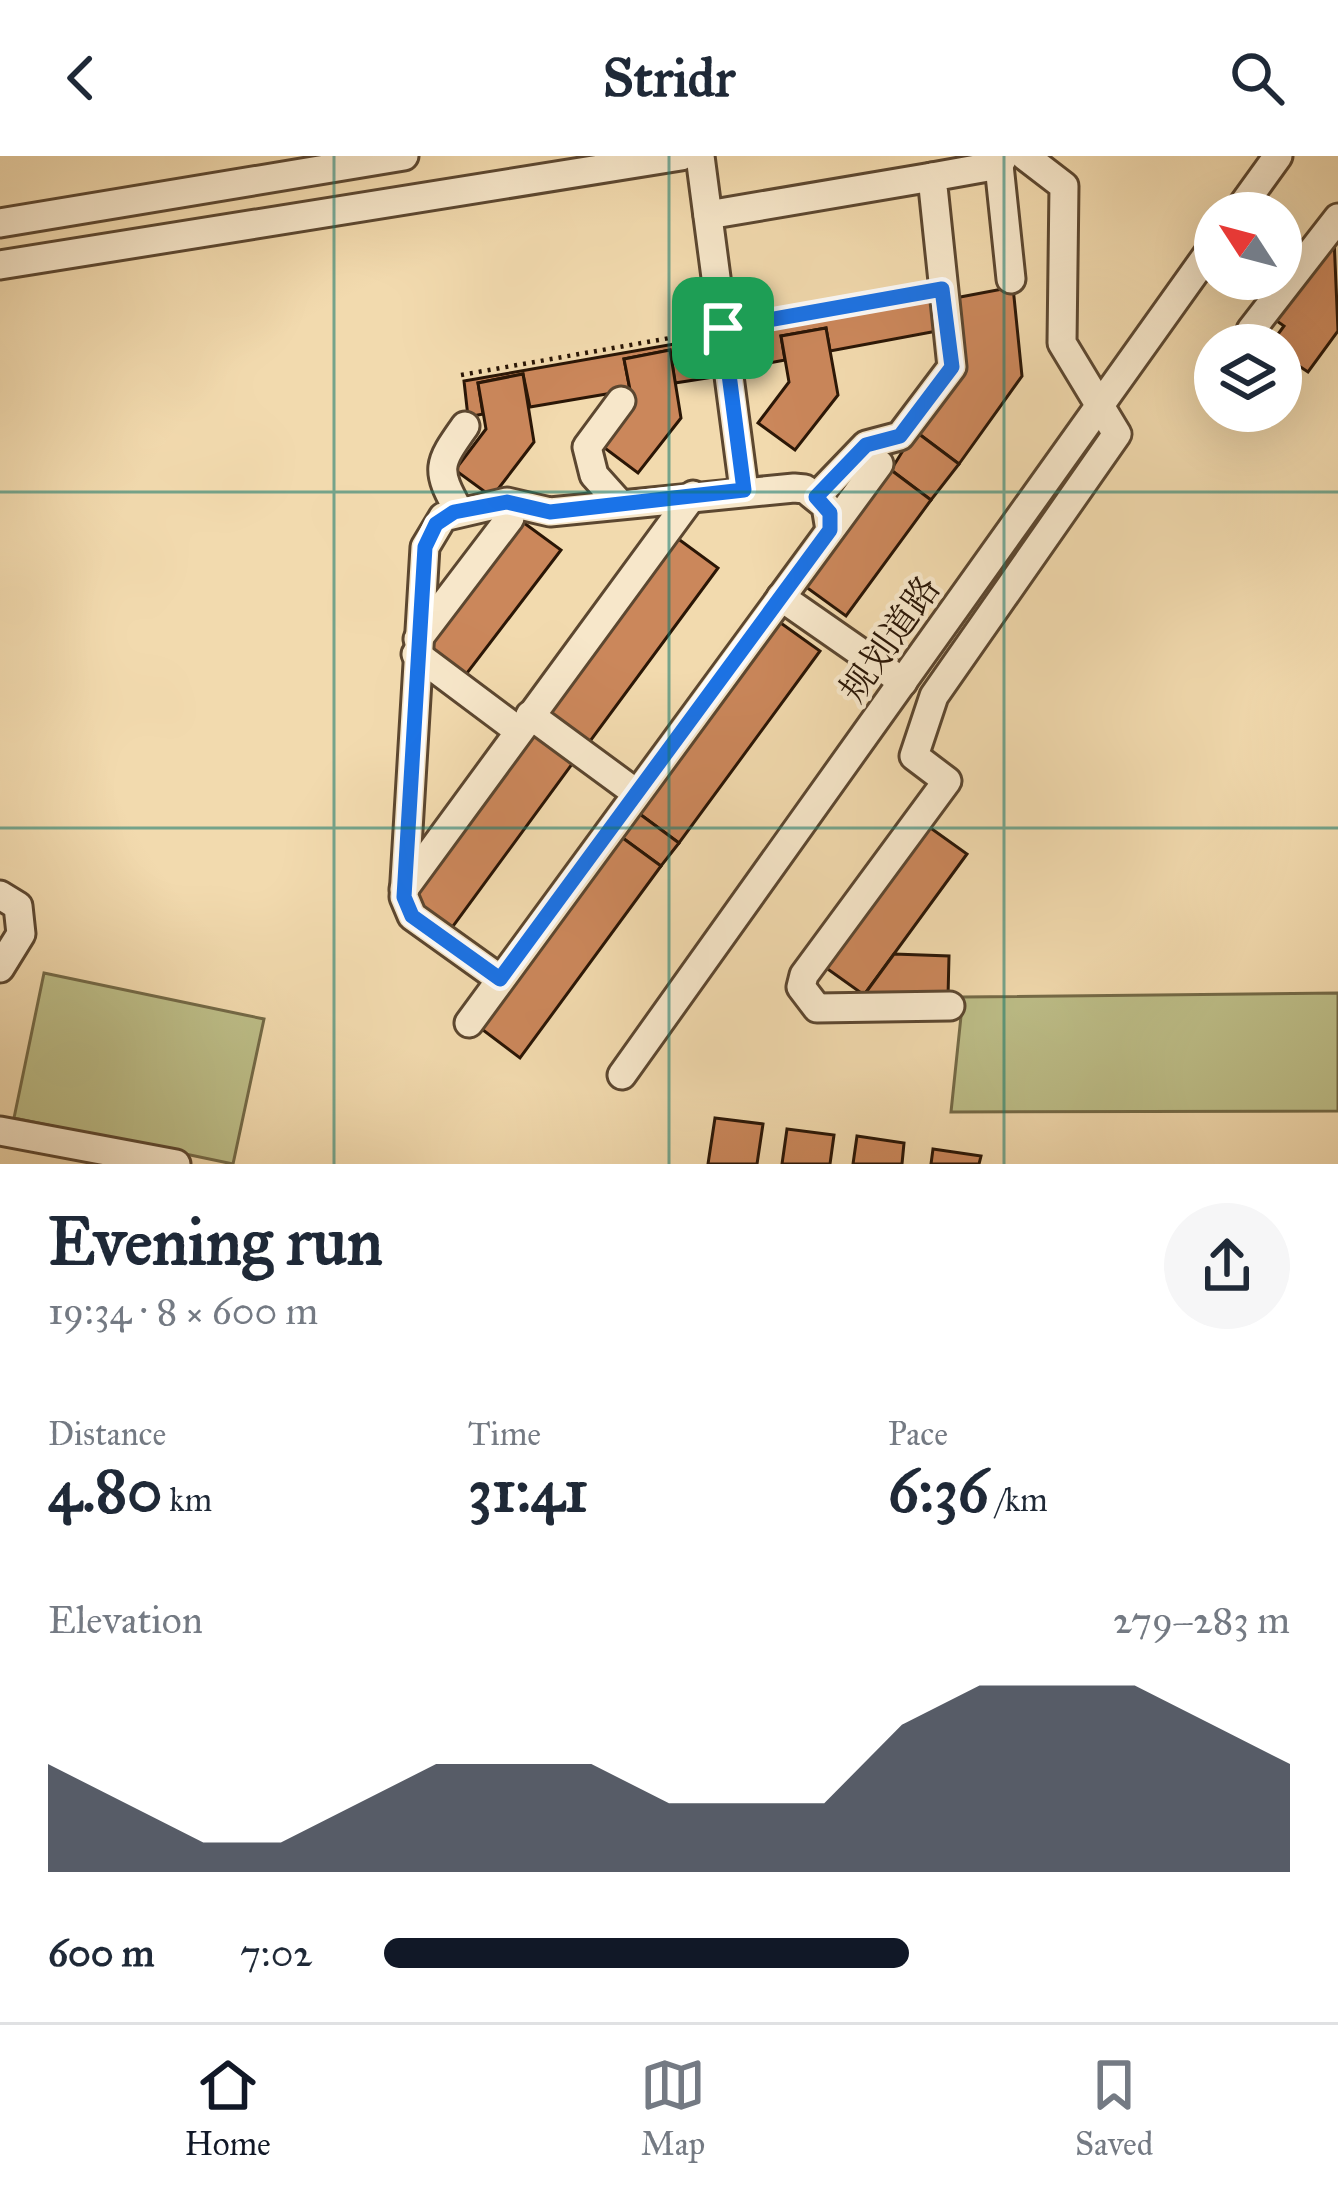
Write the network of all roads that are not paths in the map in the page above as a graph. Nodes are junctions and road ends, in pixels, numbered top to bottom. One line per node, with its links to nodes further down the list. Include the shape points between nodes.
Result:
1 (404, 156): 10 (street)
2 (681, 156): 11 (street)
3 (700, 156): 8 (street)
4 (1278, 156): 7 (street)
5 (1009, 159): 6 (street); 13 (street); 16 (street, via 1064,186 1062,343)
6 (932, 177): 8 (street); 21 (street, via 952,367 900,436 866,445)
7 (1252, 192)
8 (708, 215): 19 (street)
9 (1338, 218): 14 (street)
10 (0, 224)
11 (0, 266)
12 (1194, 273): 16 (street, 规划道路)
13 (1011, 279)
14 (1256, 324)
15 (621, 401): 22 (street, via 587,447 594,475)
16 (1100, 405): 28 (street, 规划道路); 35 (street, via 1117,434 934,695 914,756 947,781 801,988 817,1008)
17 (465, 426): 23 (street, via 441,459)
18 (880, 464): 25 (street)
19 (744, 490): 20 (street); 21 (street, via 805,489)
20 (693, 495): 22 (street); 29 (street)
21 (816, 497): 25 (street, via 830,513)
22 (620, 504): 23 (street, via 550,512 507,502)
23 (459, 511): 27 (street, via 442,517 425,547)
24 (510, 518): 27 (street)
25 (830, 530): 26 (street)
26 (781, 597): 28 (street); 30 (street)
27 (417, 647): 29 (street); 31 (street)
28 (903, 682): 37 (street, 规划道路)
29 (525, 723): 30 (street); 31 (street)
30 (636, 794): 34 (street)
31 (404, 889): 34 (street, via 412,916)
32 (0, 896): 33 (street, via 18,906 21,934)
33 (0, 968)
34 (500, 979): 36 (street)
35 (950, 1006)
36 (469, 1023)
37 (622, 1075)
38 (0, 1131): 39 (street)
39 (176, 1164)

